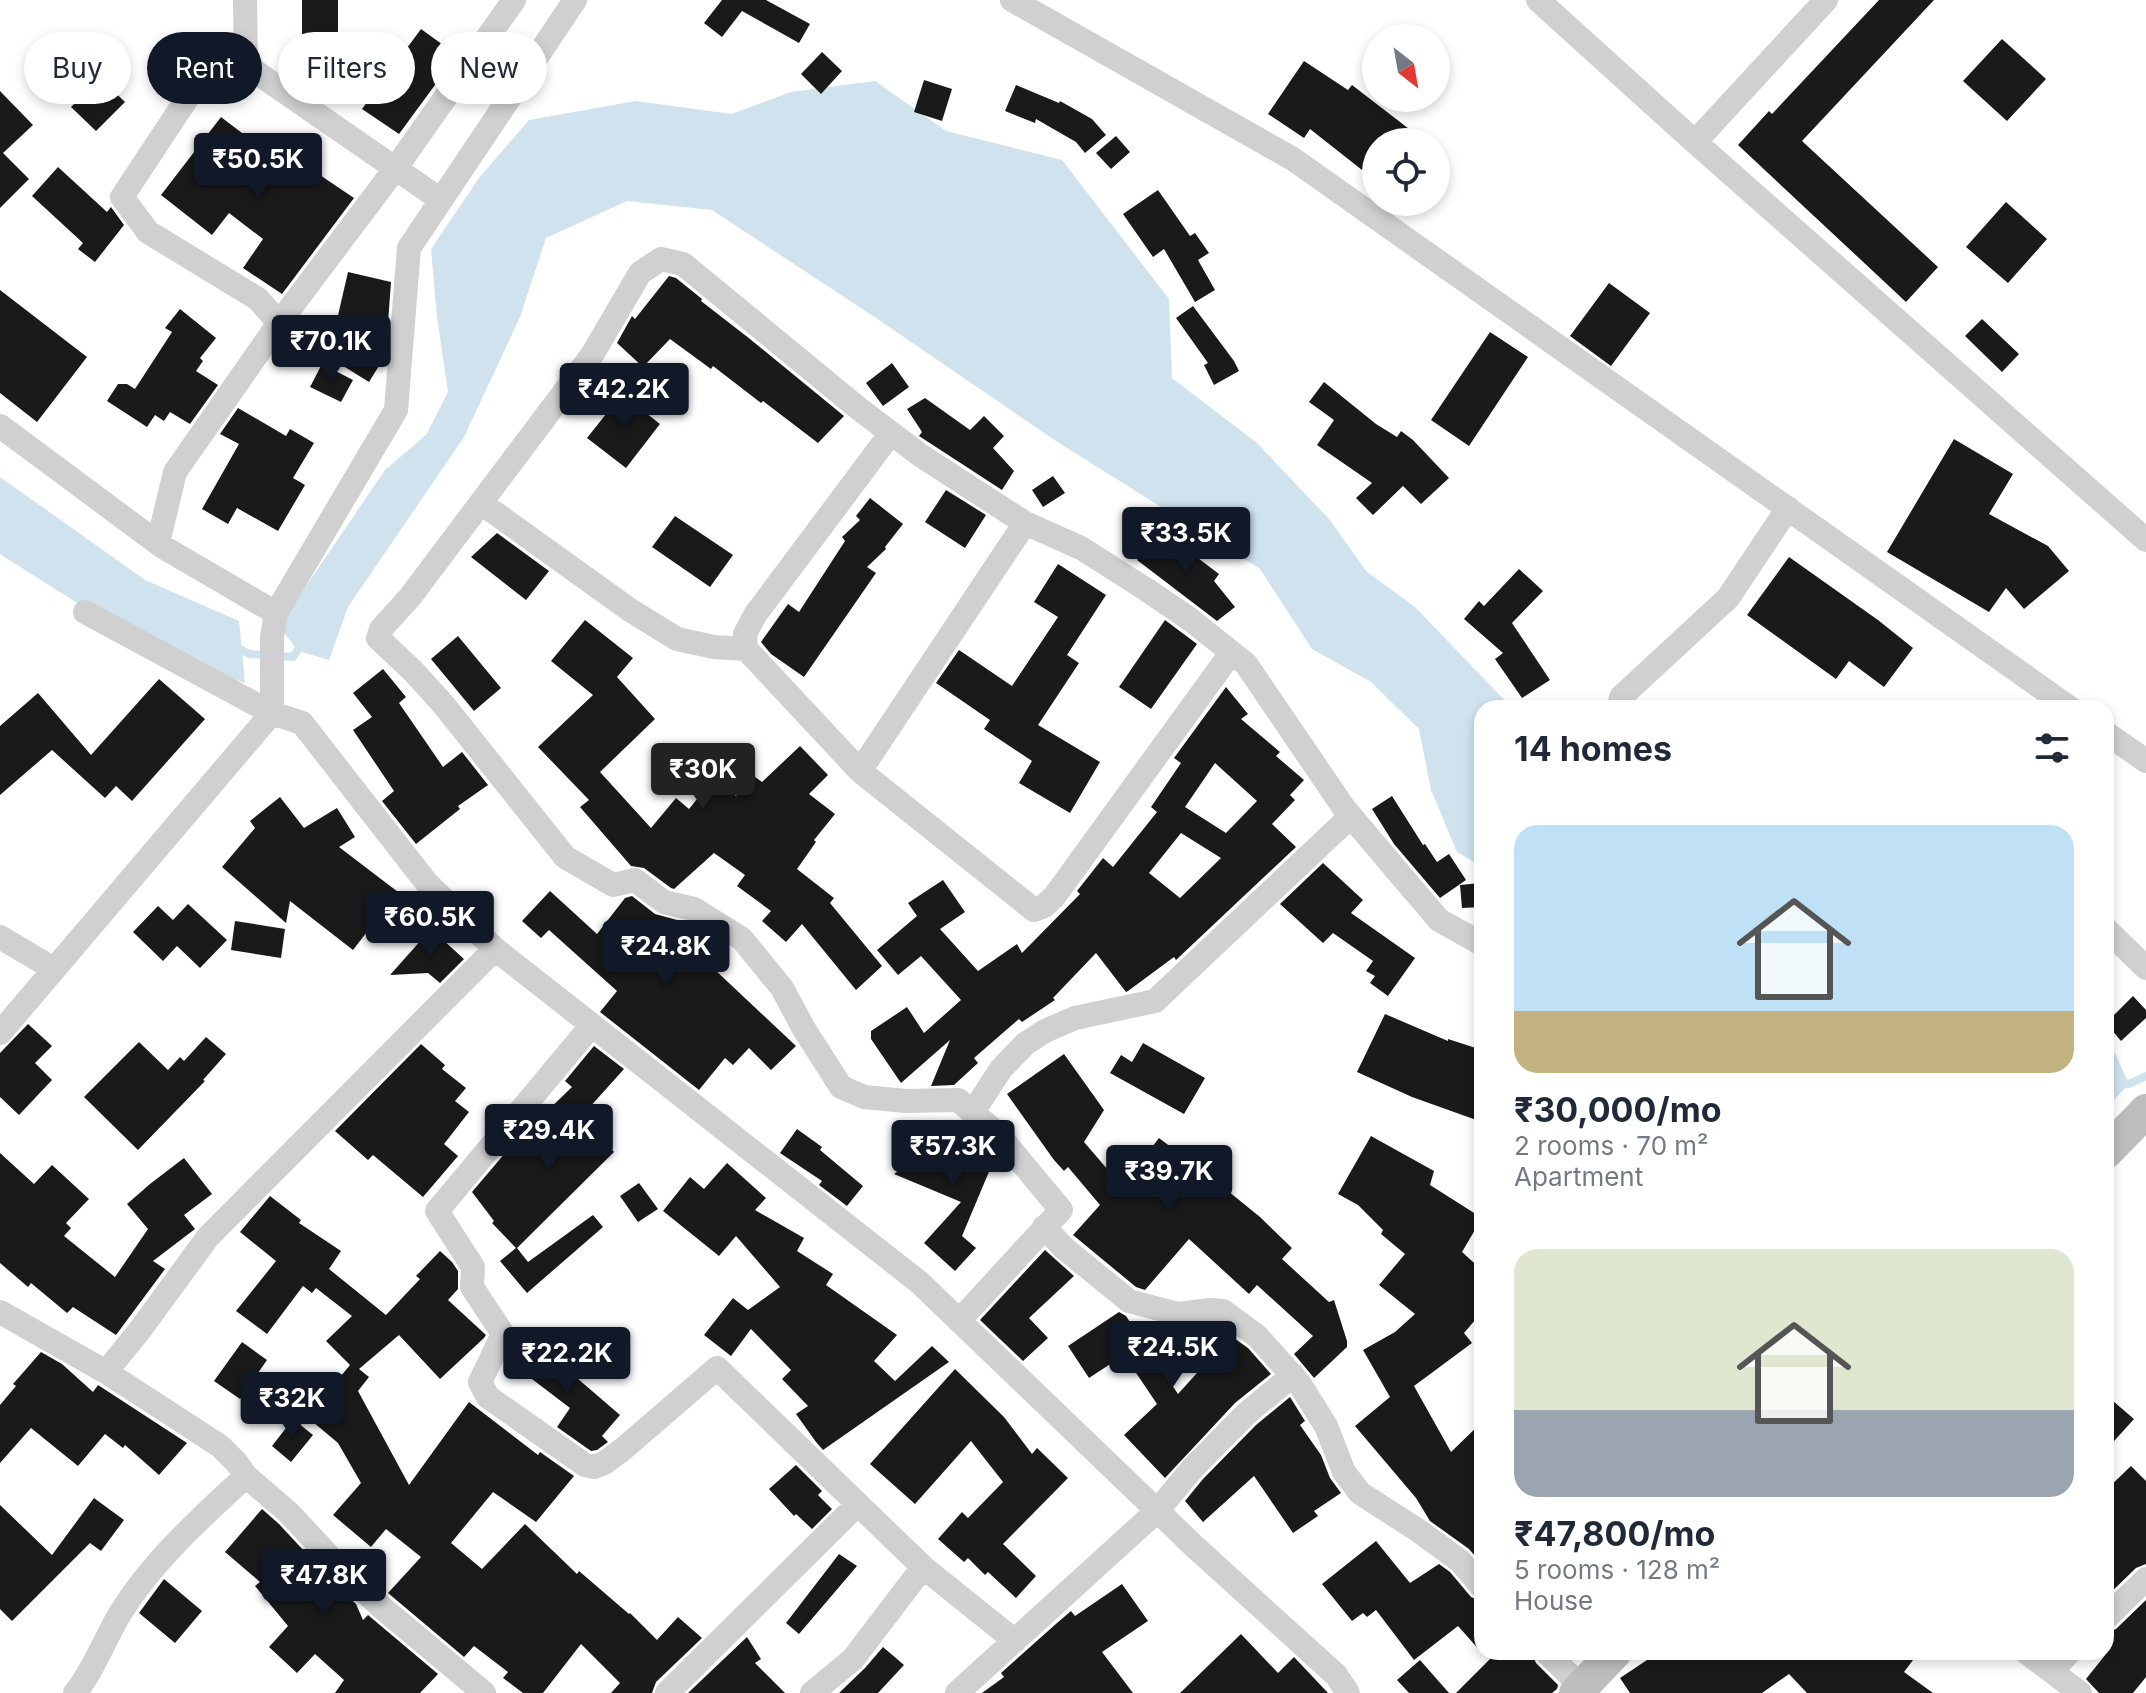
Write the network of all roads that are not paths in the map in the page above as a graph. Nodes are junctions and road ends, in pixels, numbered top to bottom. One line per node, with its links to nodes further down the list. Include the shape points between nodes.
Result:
1 (245, 0): 7 (street)
2 (514, 0): 11 (street)
3 (575, 0): 12 (street)
4 (1012, 0): 17 (street, via 1293,159)
5 (1538, 0): 10 (street)
6 (1826, 0): 10 (street)
7 (245, 32)
8 (262, 76): 11 (street)
9 (183, 104): 13 (street, via 122,197 148,232 258,299)
10 (1695, 142): 19 (street)
11 (395, 169): 12 (street); 13 (street)
12 (441, 200): 22 (street, via 409,248 396,410)
13 (279, 323): 20 (street, via 175,472)
14 (0, 426): 20 (street)
15 (891, 433): 16 (street, via 683,264 661,259 640,273 592,355); 18 (street); 23 (street, via 755,615 745,634)
16 (481, 503): 23 (street, via 677,639); 41 (street, via 378,638 443,704 565,857 613,885 635,880 664,902 694,909 742,939 782,988 841,1087 864,1097 958,1100)
17 (1788, 508): 25 (street, via 1728,598); 26 (street)
18 (1025, 523): 24 (street, via 1081,548 1134,581); 30 (street)
19 (2146, 540)
20 (158, 543): 22 (street)
21 (85, 612): 27 (street)
22 (274, 625): 27 (street)
23 (746, 649): 30 (street)
24 (1231, 653): 30 (street, via 1063,886 1034,910); 31 (street, via 1246,664)
25 (1620, 700)
26 (2059, 700)
27 (272, 704): 35 (street, via 302,723 426,882); 37 (street)
28 (2114, 739): 29 (street)
29 (2146, 761)
30 (860, 771)
31 (1351, 816): 34 (street, via 1439,920); 41 (street, via 1155,1001 1075,1018 1045,1031 1001,1069)
32 (0, 937): 37 (street)
33 (2114, 937): 36 (street)
34 (1474, 940)
35 (495, 949): 38 (street); 46 (street, via 208,1237)
36 (2146, 968)
37 (54, 969): 39 (street)
38 (592, 1025): 45 (street, via 920,1283); 49 (street, via 437,1211 473,1267 472,1287 503,1334 480,1382 482,1388 594,1467 622,1450 717,1368)
39 (0, 1033)
40 (2146, 1111): 42 (main road)
41 (973, 1112): 43 (street, via 1061,1210)
42 (2114, 1144)
43 (1044, 1227): 45 (street); 47 (street, via 1129,1301 1178,1314 1223,1311 1258,1337)
44 (0, 1312): 46 (street)
45 (959, 1321): 50 (street)
46 (106, 1372): 48 (street, via 220,1446)
47 (1293, 1375): 50 (street, via 1246,1414); 52 (street, via 1360,1493 1460,1561)
48 (246, 1476): 62 (street, via 149,1574 121,1611); 63 (street, via 380,1606)
49 (858, 1504): 51 (street); 64 (street)
50 (1157, 1511): 55 (street); 67 (street, via 1336,1675)
51 (923, 1567): 55 (street); 65 (street, via 853,1659)
52 (1474, 1578)
53 (2146, 1579): 54 (street)
54 (2114, 1610)
55 (1015, 1641): 66 (street)
56 (1553, 1660): 61 (street)
57 (1607, 1660): 61 (main road)
58 (2037, 1660): 60 (street)
59 (2062, 1660): 60 (street)
60 (2051, 1671): 68 (street)
61 (1579, 1690)
62 (75, 1693)
63 (484, 1693)
64 (667, 1693)
65 (812, 1693)
66 (957, 1693)
67 (1348, 1693)
68 (2080, 1693)

